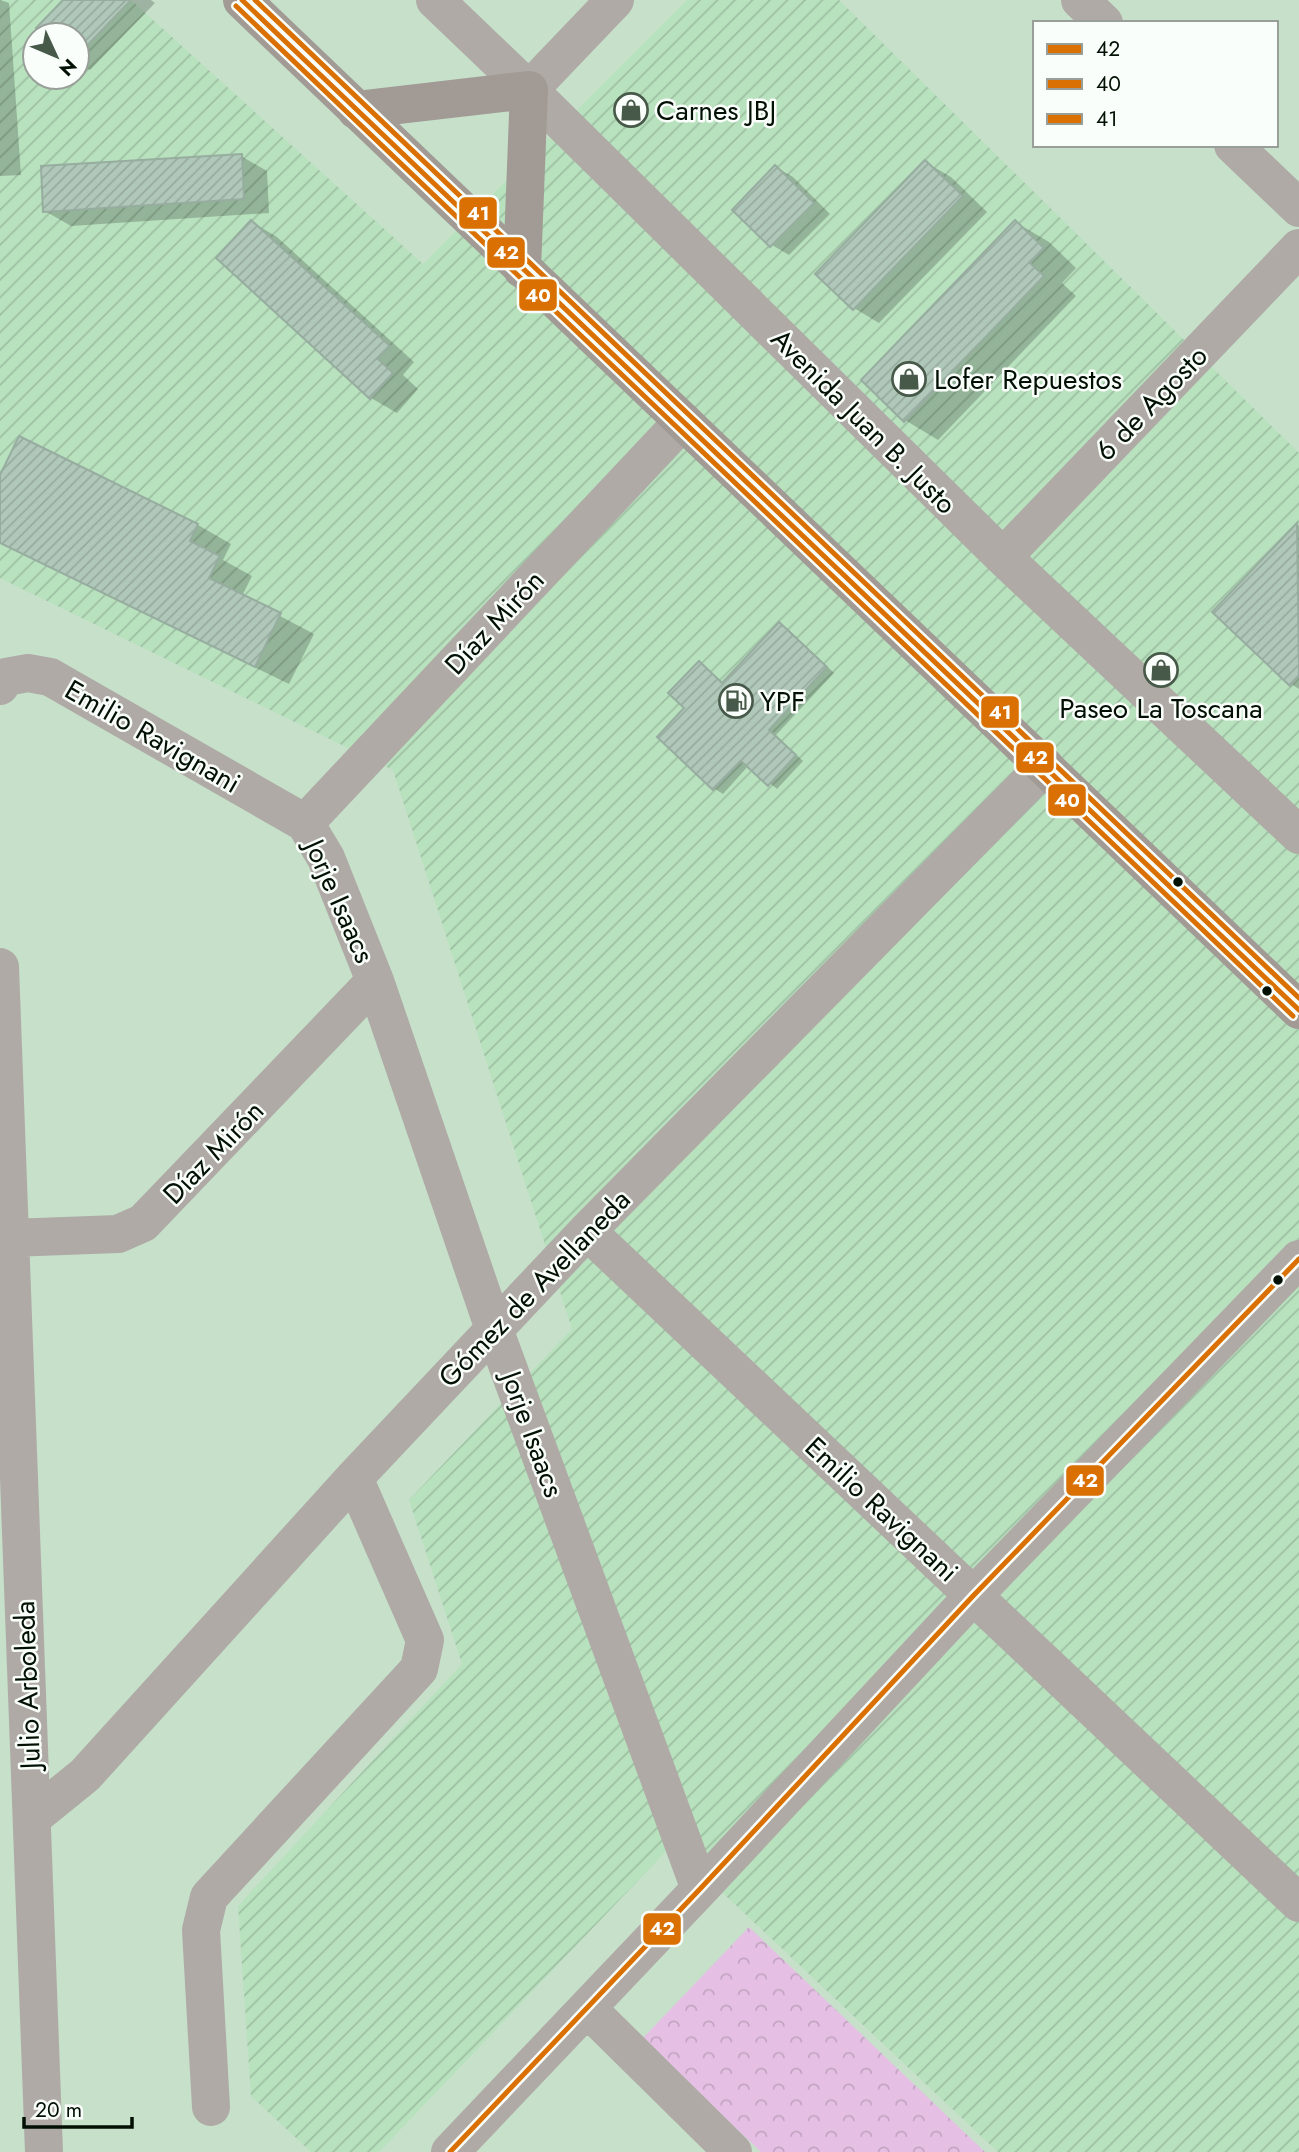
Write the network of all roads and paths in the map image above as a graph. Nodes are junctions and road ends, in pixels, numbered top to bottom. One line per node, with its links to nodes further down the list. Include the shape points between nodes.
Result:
1 (242, 0): 7 (main road)
2 (435, 0): 6 (street, Avenida Juan B. Justo)
3 (615, 0): 6 (street)
4 (1080, 0): 5 (street)
5 (1102, 21)
6 (528, 90): 7 (main road); 11 (main road); 13 (street, Avenida Juan B. Justo)
7 (356, 110): 11 (main road)
8 (1235, 147): 9 (street)
9 (1299, 208)
10 (1299, 248): 13 (street, 6 de Agosto)
11 (522, 269): 12 (main road)
12 (684, 421): 15 (main road); 16 (street, Díaz Mirón)
13 (1003, 557): 17 (street, Avenida Juan B. Justo)
14 (0, 686): 16 (street, Emilio Ravignani, via 6,677 28,673 50,677)
15 (1045, 766): 20 (main road); 21 (street, Gómez de Avellaneda)
16 (305, 823): 19 (street, Jorje Isaacs, via 326,858)
17 (1299, 835)
18 (0, 967): 22 (street, Julio Arboleda)
19 (375, 981): 22 (street, Díaz Mirón, via 143,1223 118,1234); 24 (street, Jorje Isaacs)
20 (1299, 1010)
21 (587, 1231): 24 (street, Gómez de Avellaneda); 26 (street, Emilio Ravignani)
22 (10, 1238): 27 (street, Julio Arboleda)
23 (1299, 1259): 26 (street)
24 (494, 1329): 25 (street, Gómez de Avellaneda); 29 (street, Jorje Isaacs)
25 (354, 1478): 28 (street, Gómez de Avellaneda, via 85,1775); 32 (street, via 425,1640 419,1669 209,1897 201,1930)
26 (973, 1596): 29 (street); 30 (street, Emilio Ravignani)
27 (14, 1691): 28 (street, Julio Arboleda)
28 (32, 1818): 33 (street, Julio Arboleda)
29 (700, 1889): 31 (street)
30 (1299, 1903)
31 (587, 2009): 34 (street); 35 (street)
32 (211, 2107)
33 (44, 2152)
34 (450, 2152)
35 (733, 2152)

